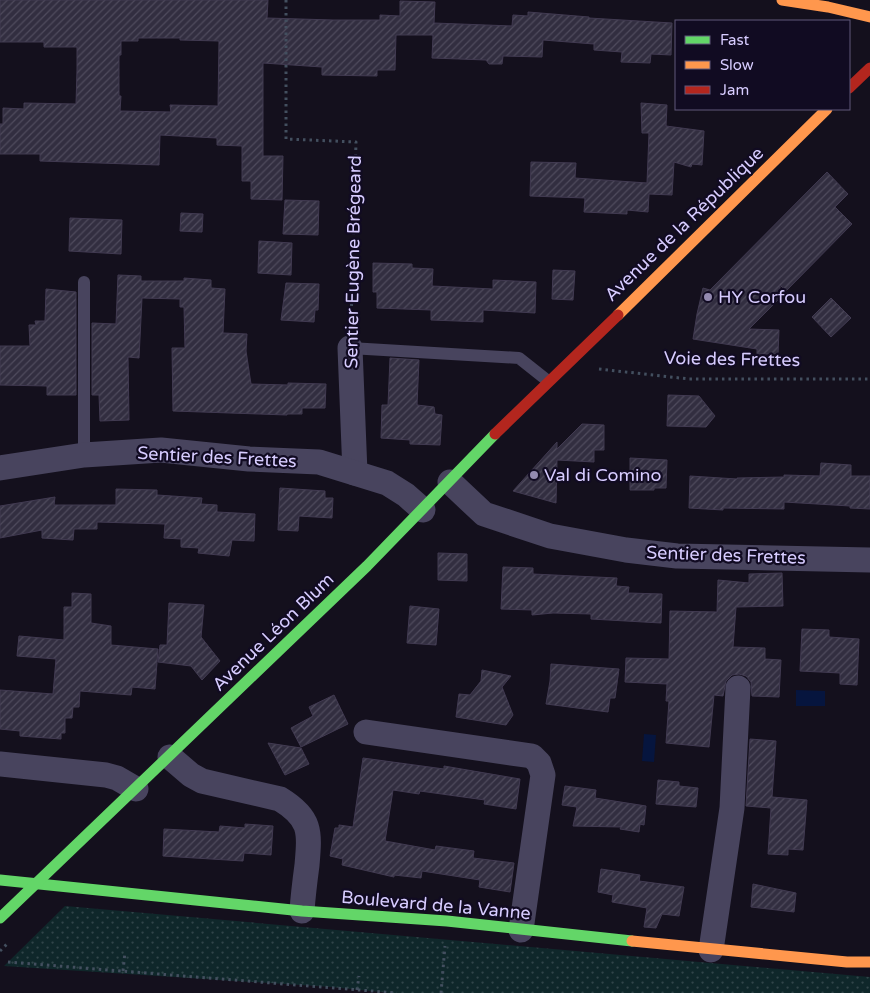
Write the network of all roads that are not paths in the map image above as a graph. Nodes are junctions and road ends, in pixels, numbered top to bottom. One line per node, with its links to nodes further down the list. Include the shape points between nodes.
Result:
1 (782, 0): 2 (main road)
2 (870, 17)
3 (870, 68): 4 (main road)
4 (850, 87)
5 (826, 110): 8 (main road, Avenue de la République)
6 (84, 282): 10 (lane)
7 (350, 348): 9 (lane, via 519,358); 12 (street, Sentier Eugène Brégeard)
8 (566, 366): 9 (main road, Avenue Léon Blum)
9 (548, 381): 13 (main road, Avenue Léon Blum)
10 (84, 455): 11 (street, Sentier des Frettes); 12 (street, Sentier des Frettes, via 161,450 319,462)
11 (0, 468)
12 (355, 472): 14 (street, Sentier des Frettes, via 387,484)
13 (450, 482): 14 (main road, Avenue Léon Blum); 15 (street, Sentier des Frettes, via 484,514 550,536 678,556)
14 (423, 510): 18 (main road, Avenue Léon Blum)
15 (870, 560)
16 (738, 688): 26 (street, via 732,808)
17 (366, 732): 25 (street, via 532,756 539,763 543,775)
18 (170, 756): 20 (main road, Avenue Léon Blum); 23 (street, via 202,782 280,799 301,815 310,836)
19 (0, 764): 20 (street, via 106,775)
20 (136, 789): 22 (main road, Avenue Léon Blum)
21 (0, 880): 22 (main road, Boulevard de la Vanne)
22 (36, 884): 23 (main road, Boulevard de la Vanne); 24 (main road, Avenue Léon Blum)
23 (302, 911): 25 (main road, Boulevard de la Vanne)
24 (0, 918)
25 (522, 930): 26 (main road, Boulevard de la Vanne)
26 (711, 950): 27 (main road, Boulevard de la Vanne)
27 (870, 962)

